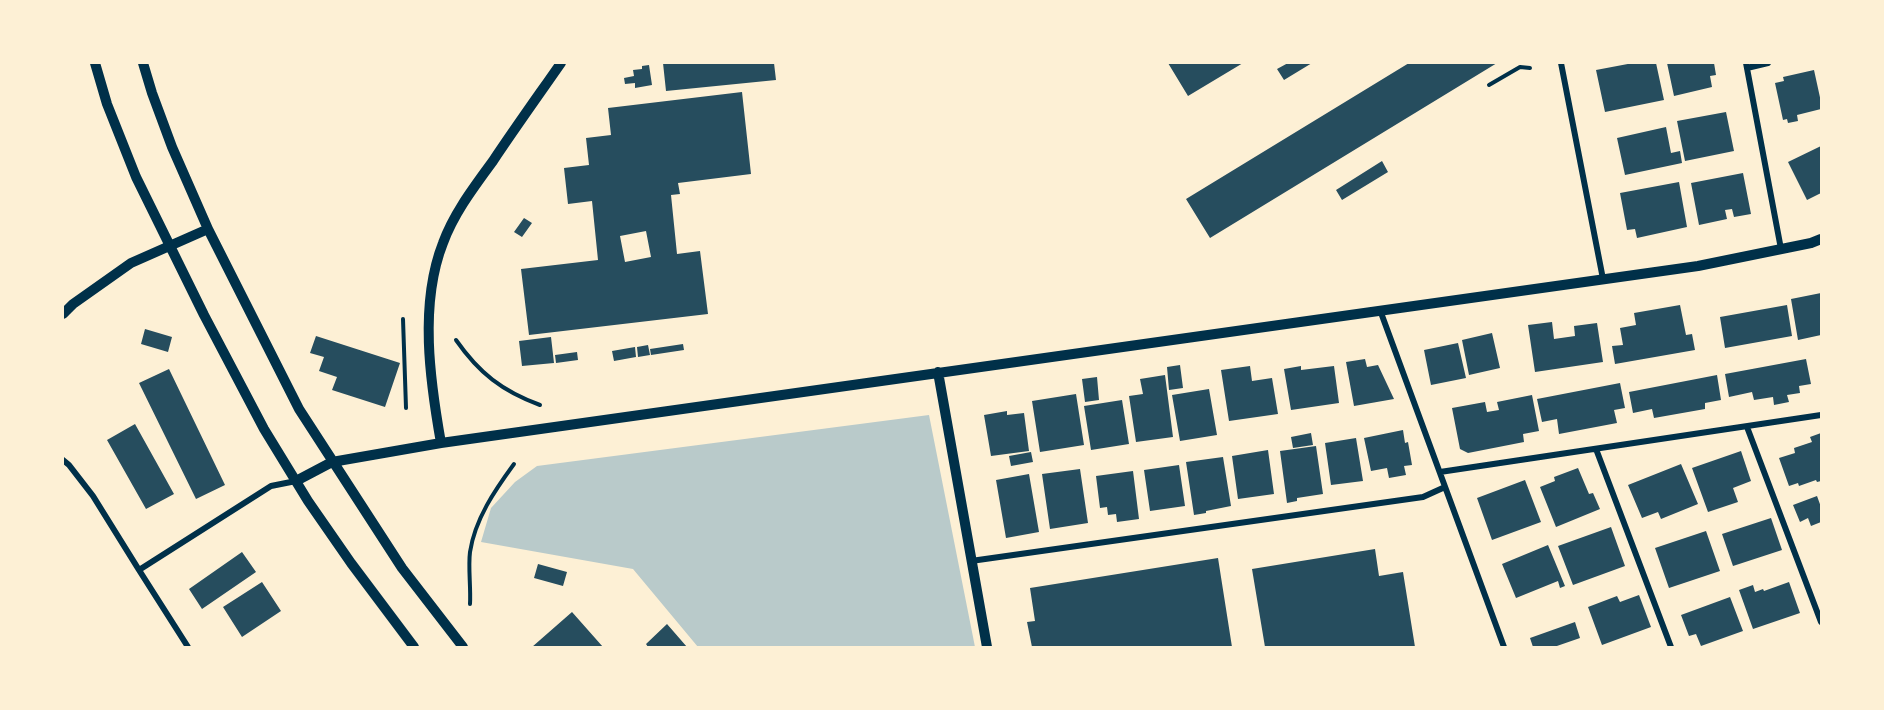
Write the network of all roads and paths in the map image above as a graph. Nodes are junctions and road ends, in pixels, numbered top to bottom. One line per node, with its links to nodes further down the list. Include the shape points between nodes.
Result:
1 (95, 63): 11 (street, via 136,177)
2 (143, 63): 9 (street, via 172,147)
3 (561, 63): 23 (street, via 464,202 442,243 429,320 429,352)
4 (1562, 63): 13 (street)
5 (1768, 63): 6 (street)
6 (1746, 65): 12 (street)
7 (1530, 68): 8 (path, via 1520,67)
8 (1489, 85)
9 (208, 229): 11 (street); 26 (street, via 299,410)
10 (1821, 238): 12 (street)
11 (171, 245): 15 (street, via 131,263); 29 (street, via 264,429)
12 (1781, 249): 13 (street)
13 (1603, 279): 14 (street)
14 (1379, 310): 18 (street); 28 (street)
15 (63, 314)
16 (403, 319): 20 (path)
17 (456, 340): 19 (path, via 488,378 518,397)
18 (938, 372): 23 (street); 31 (street)
19 (540, 405)
20 (406, 408)
21 (1821, 415): 22 (street)
22 (1747, 427): 24 (street); 34 (street)
23 (441, 443): 26 (street)
24 (1596, 448): 28 (street); 40 (street)
25 (63, 460): 32 (street, via 93,496)
26 (332, 462): 29 (street); 37 (street, via 402,568)
27 (514, 464): 33 (path, via 483,511 475,532 470,552)
28 (1440, 471): 30 (street)
29 (296, 481): 32 (street, via 271,486); 36 (street)
30 (1445, 488): 31 (street, via 1423,497); 39 (street)
31 (971, 561): 38 (street)
32 (139, 570): 35 (street)
33 (470, 604)
34 (1821, 622)
35 (188, 647)
36 (414, 647)
37 (463, 647)
38 (987, 647)
39 (1504, 647)
40 (1671, 647)

